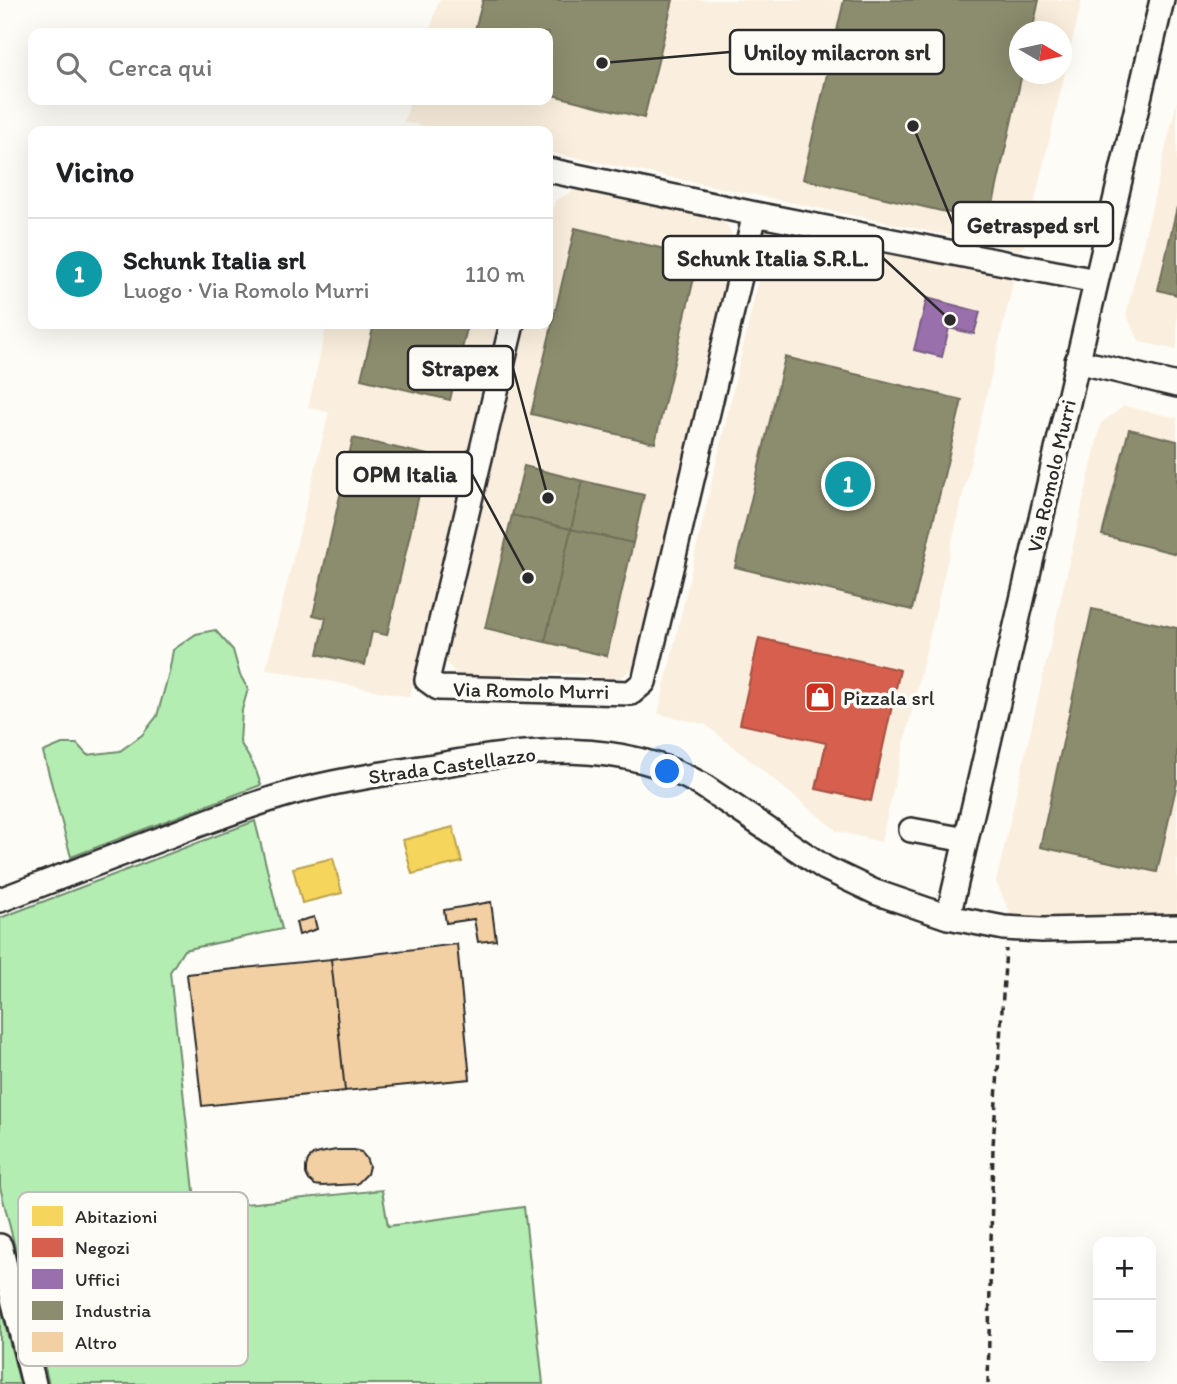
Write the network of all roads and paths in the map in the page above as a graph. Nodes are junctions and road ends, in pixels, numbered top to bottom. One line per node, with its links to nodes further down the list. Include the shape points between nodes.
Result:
1 (1162, 0): 4 (street, Via Romolo Murri)
2 (553, 172): 3 (street)
3 (755, 214): 4 (street); 5 (street, Via Romolo Murri, via 644,682 631,693 438,688 427,680)
4 (1096, 281): 6 (street, Via Romolo Murri)
5 (511, 329)
6 (1077, 361): 7 (street); 9 (street, Via Romolo Murri)
7 (1177, 385)
8 (911, 830): 9 (street)
9 (966, 840): 11 (street, Via Romolo Murri)
10 (0, 900): 11 (street, Strada Castellazzo, via 290,793 484,757 583,751 643,760 686,775 825,868 875,892)
11 (948, 917): 13 (street, Strada Castellazzo)
12 (1177, 927): 13 (street, Strada Castellazzo)
13 (1004, 928): 18 (path)
14 (0, 1245): 15 (street)
15 (18, 1319)
16 (30, 1366): 17 (street)
17 (34, 1384)
18 (988, 1384)

